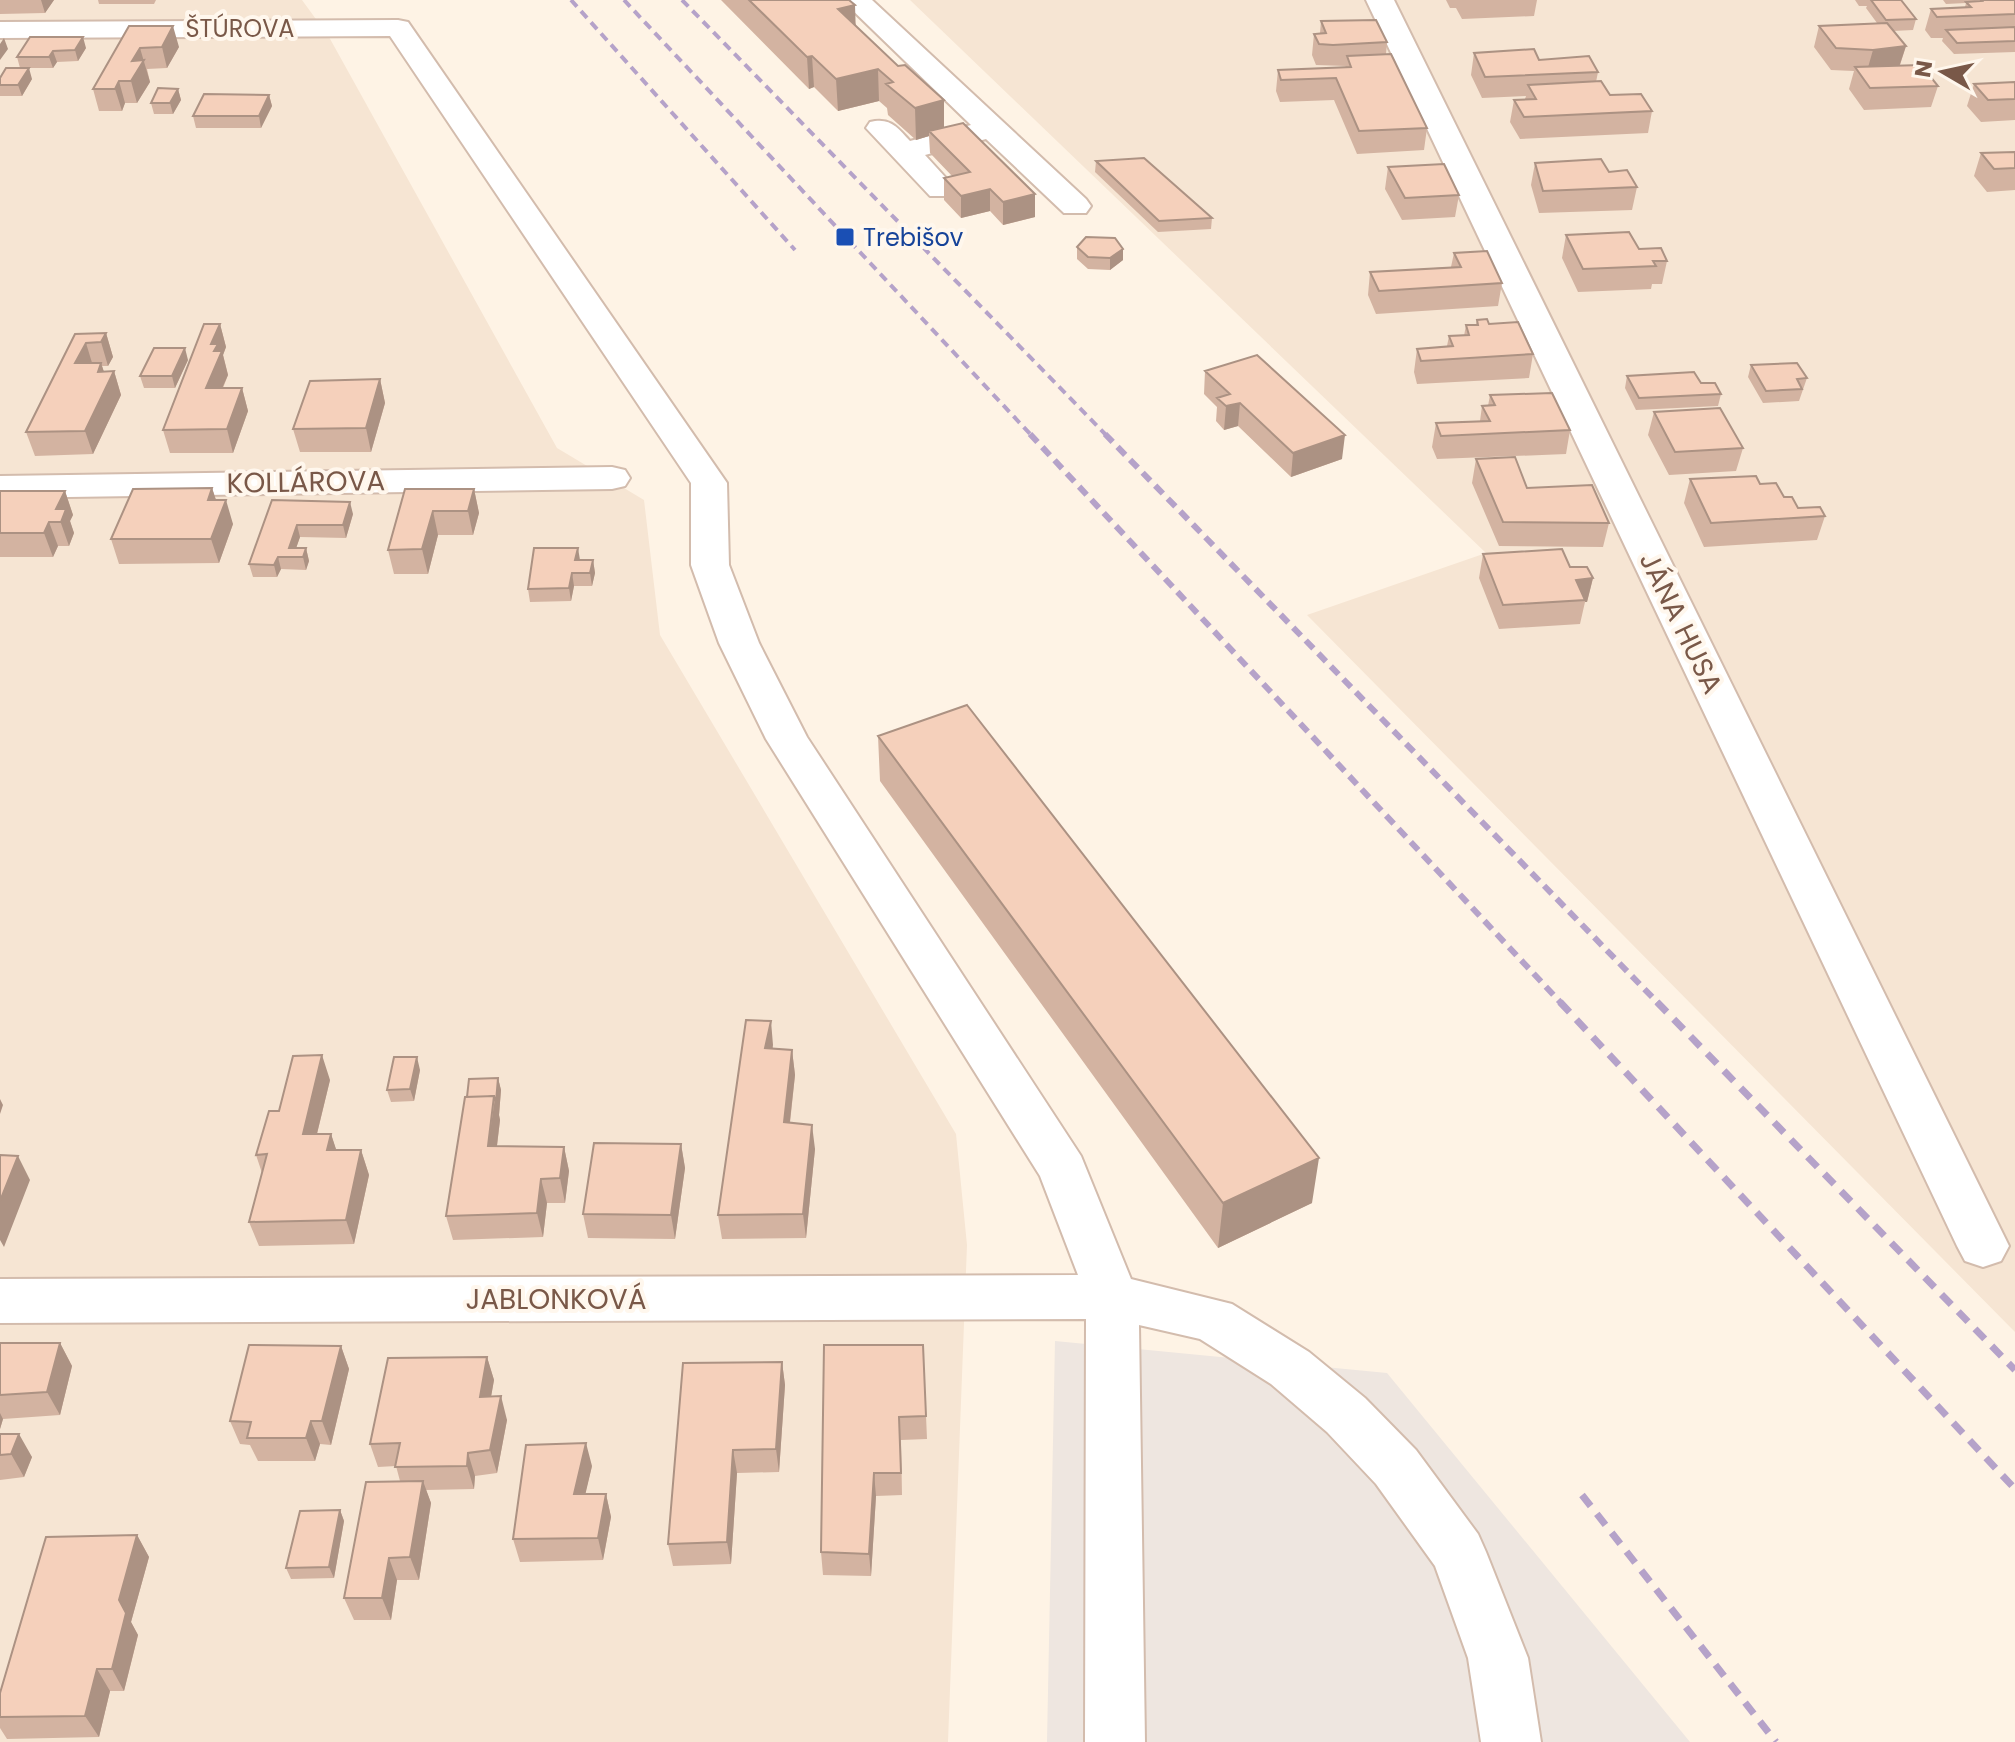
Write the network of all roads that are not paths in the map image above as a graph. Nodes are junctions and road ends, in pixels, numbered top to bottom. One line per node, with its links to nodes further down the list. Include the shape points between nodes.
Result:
1 (856, 0): 5 (street)
2 (1380, 0): 11 (street, JÁNA HUSA)
3 (0, 30): 12 (street, ŠTÚROVA, via 398,28 709,483 710,565 787,739 1063,1170)
4 (881, 128): 6 (street)
5 (992, 129): 6 (street); 8 (street)
6 (906, 151): 7 (street)
7 (941, 189)
8 (1075, 206)
9 (612, 478): 10 (street, KOLLÁROVA)
10 (0, 487)
11 (1983, 1246)
12 (1112, 1297): 13 (street, JABLONKOVÁ); 14 (street); 15 (street, JABLONKOVÁ, via 1213,1320 1290,1368 1396,1467 1458,1552 1498,1658)
13 (0, 1301)
14 (1115, 1742)
15 (1511, 1742)

